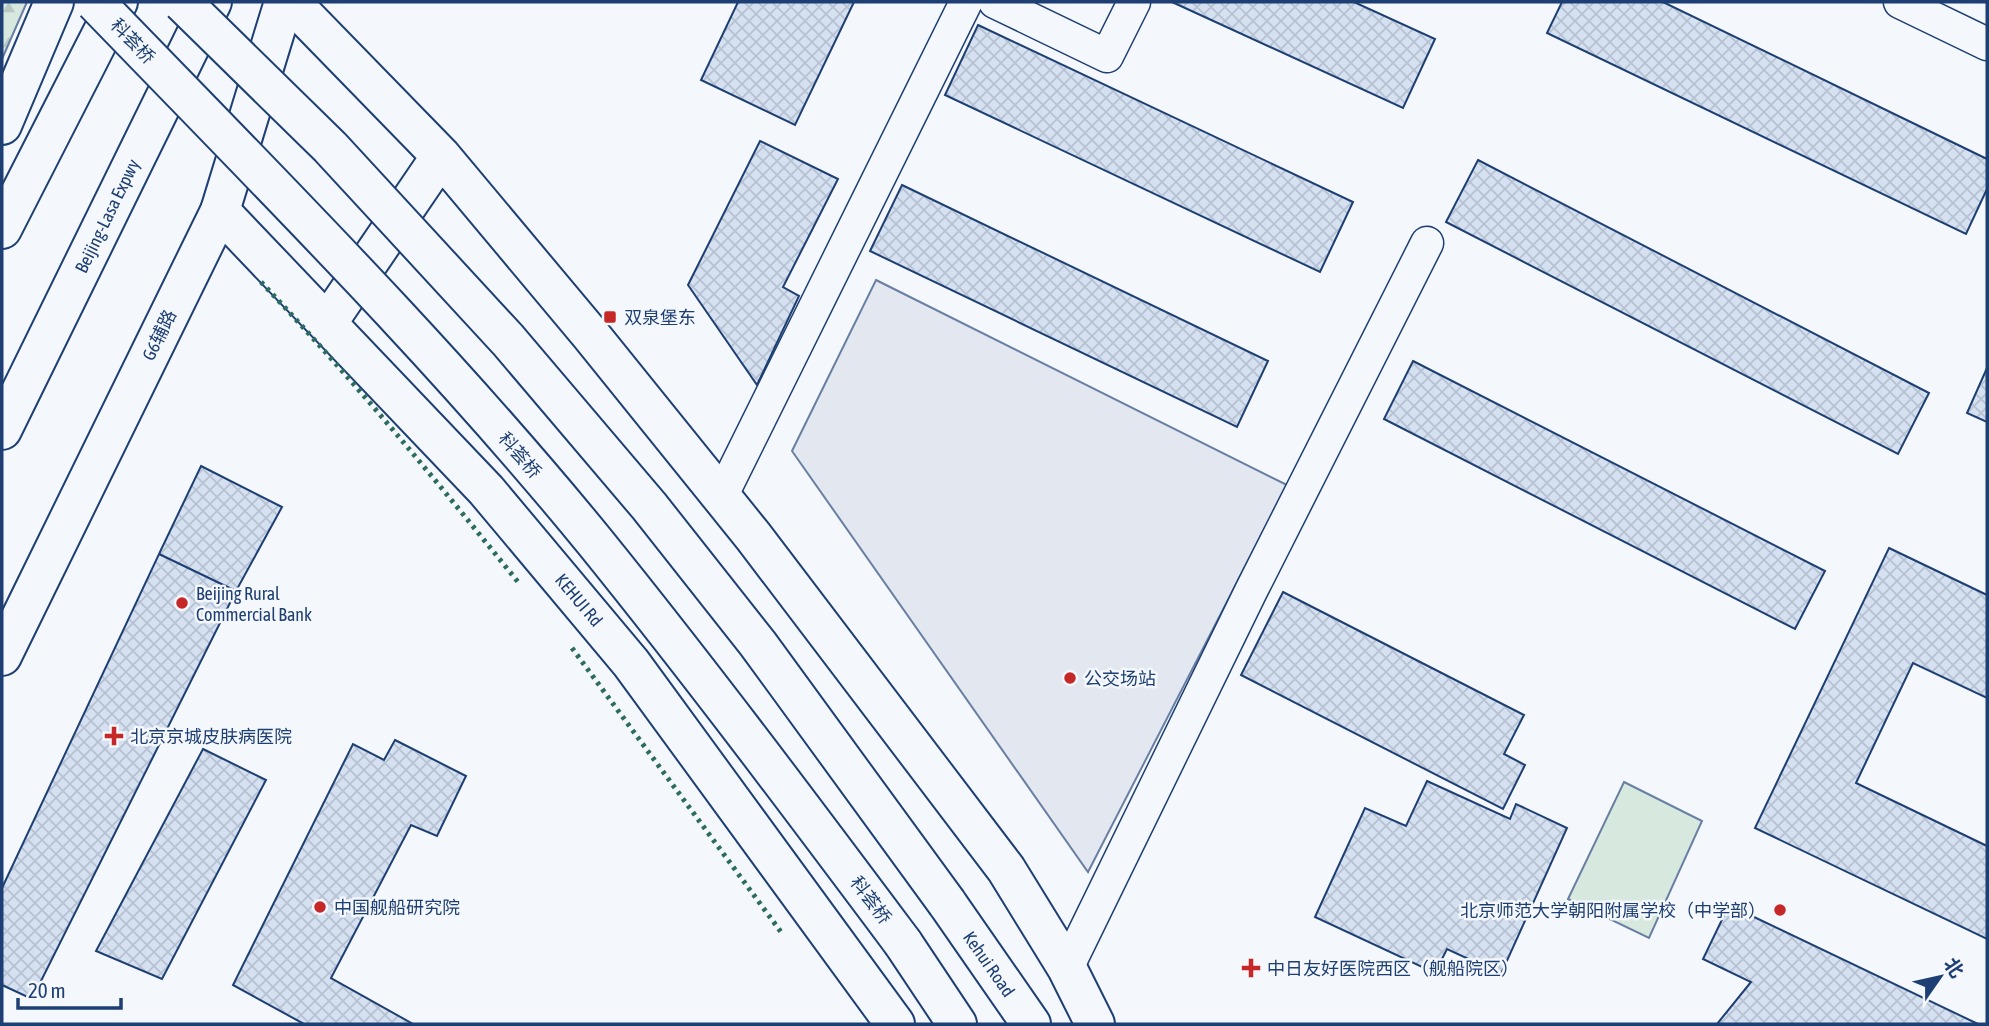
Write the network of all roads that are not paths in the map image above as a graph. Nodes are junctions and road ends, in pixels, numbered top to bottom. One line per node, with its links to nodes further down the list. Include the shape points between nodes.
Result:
1 (54, 2): 13 (main road)
2 (95, 2): 24 (main road, 科荟桥, bridge, via 463,389 595,542 806,813)
3 (118, 2): 16 (main road)
4 (182, 2): 25 (main road, Kehui Road, bridge, via 330,147 508,340 614,464 758,644)
5 (212, 2): 19 (main road, Beijing-Lasa Expwy)
6 (284, 2): 15 (main road, G6辅路)
7 (291, 2): 14 (main road)
8 (966, 2): 20 (street)
9 (995, 2): 10 (street, via 1107,56)
10 (1134, 2)
11 (1900, 2): 12 (street)
12 (1987, 44)
13 (2, 125)
14 (441, 156): 18 (main road); 20 (main road)
15 (220, 211): 18 (main road, KEHUI Rd); 21 (main road, G6辅路)
16 (2, 229)
17 (1427, 243): 22 (street)
18 (328, 322): 23 (main road, KEHUI Rd, via 486,490 631,663)
19 (2, 429)
20 (721, 497): 22 (main road, via 1006,869)
21 (2, 656)
22 (1067, 968): 26 (main road)
23 (895, 1024)
24 (957, 1024)
25 (1031, 1024)
26 (1096, 1024)

